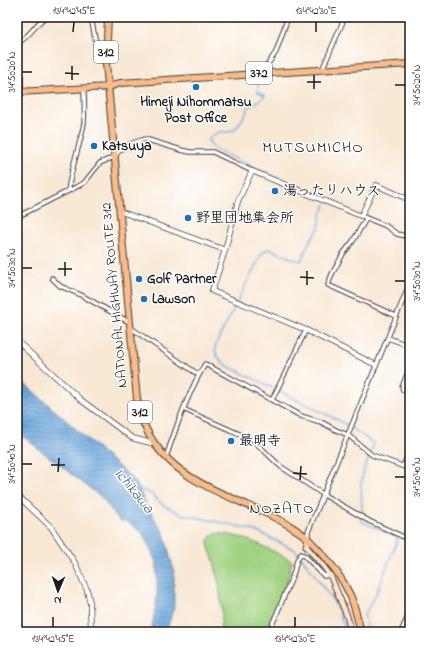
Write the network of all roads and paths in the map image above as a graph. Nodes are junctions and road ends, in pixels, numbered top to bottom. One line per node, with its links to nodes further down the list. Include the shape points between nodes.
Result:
1 (45, 17): 7 (street)
2 (91, 17): 8 (street, via 99,59)
3 (108, 17): 8 (highway, NATIONAL HIGHWAY ROUTE 312 / 312)
4 (288, 17): 11 (street, via 276,52)
5 (345, 17): 10 (street)
6 (17, 35): 7 (street)
7 (18, 43): 14 (street, via 21,72)
8 (106, 63): 12 (highway, NATIONAL HIGHWAY ROUTE 312 / 312)
9 (410, 64): 10 (highway, 372)
10 (322, 70): 11 (highway, 372)
11 (262, 73): 12 (highway, 372, via 120,82)
12 (109, 87): 13 (highway, 372); 15 (highway, NATIONAL HIGHWAY ROUTE 312 / 312)
13 (84, 88): 14 (highway, 372); 17 (street, via 84,123)
14 (19, 92)
15 (114, 157): 16 (street, via 130,144 145,139 190,152 213,152); 17 (street, via 100,163 84,183); 19 (highway, NATIONAL HIGHWAY ROUTE 312 / 312)
16 (252, 171): 21 (street); 23 (street, via 238,201)
17 (68, 191): 20 (street)
18 (410, 200): 21 (street, via 376,185)
19 (119, 210): 23 (street); 27 (highway, NATIONAL HIGHWAY ROUTE 312 / 312)
20 (17, 217)
21 (363, 217): 22 (street, via 386,226 397,234); 26 (street, via 353,242 343,254 328,285)
22 (410, 236)
23 (224, 250): 28 (street, via 212,290)
24 (52, 278): 27 (street, via 60,286 81,295)
25 (410, 283): 26 (street)
26 (396, 316): 29 (street)
27 (129, 325): 34 (street); 41 (highway, NATIONAL HIGHWAY ROUTE 312 / 312, via 137,399)
28 (306, 330): 32 (street); 36 (street)
29 (388, 338): 31 (street); 32 (street)
30 (17, 341): 41 (street, via 94,410 132,438)
31 (410, 346)
32 (376, 365): 40 (street)
33 (410, 367): 35 (street, via 402,387)
34 (199, 375): 36 (street, via 205,364); 38 (street)
35 (410, 394)
36 (272, 400): 40 (street, via 301,416)
37 (410, 405): 39 (street)
38 (183, 409): 43 (street); 47 (street, via 253,440 280,466)
39 (410, 416)
40 (348, 435): 44 (street, via 372,455); 47 (street)
41 (154, 444): 43 (highway, NATIONAL HIGHWAY ROUTE 312 / 312)
42 (410, 451): 44 (street)
43 (166, 457): 48 (highway, NATIONAL HIGHWAY ROUTE 312 / 312, via 188,476 281,521)
44 (403, 466): 45 (street)
45 (410, 469)
46 (17, 495): 54 (street, via 51,527 75,563 87,590)
47 (324, 495): 48 (street, via 308,532); 49 (street, via 369,521)
48 (308, 539): 50 (main road, via 306,546); 57 (highway, NATIONAL HIGHWAY ROUTE 312 / 312, via 337,571 351,598)
49 (410, 540)
50 (330, 575): 55 (street, via 324,576 301,554); 56 (main road)
51 (410, 612): 58 (street)
52 (17, 628): 53 (street)
53 (18, 632)
54 (91, 632)
55 (269, 632)
56 (351, 632)
57 (361, 632)
58 (401, 632)

